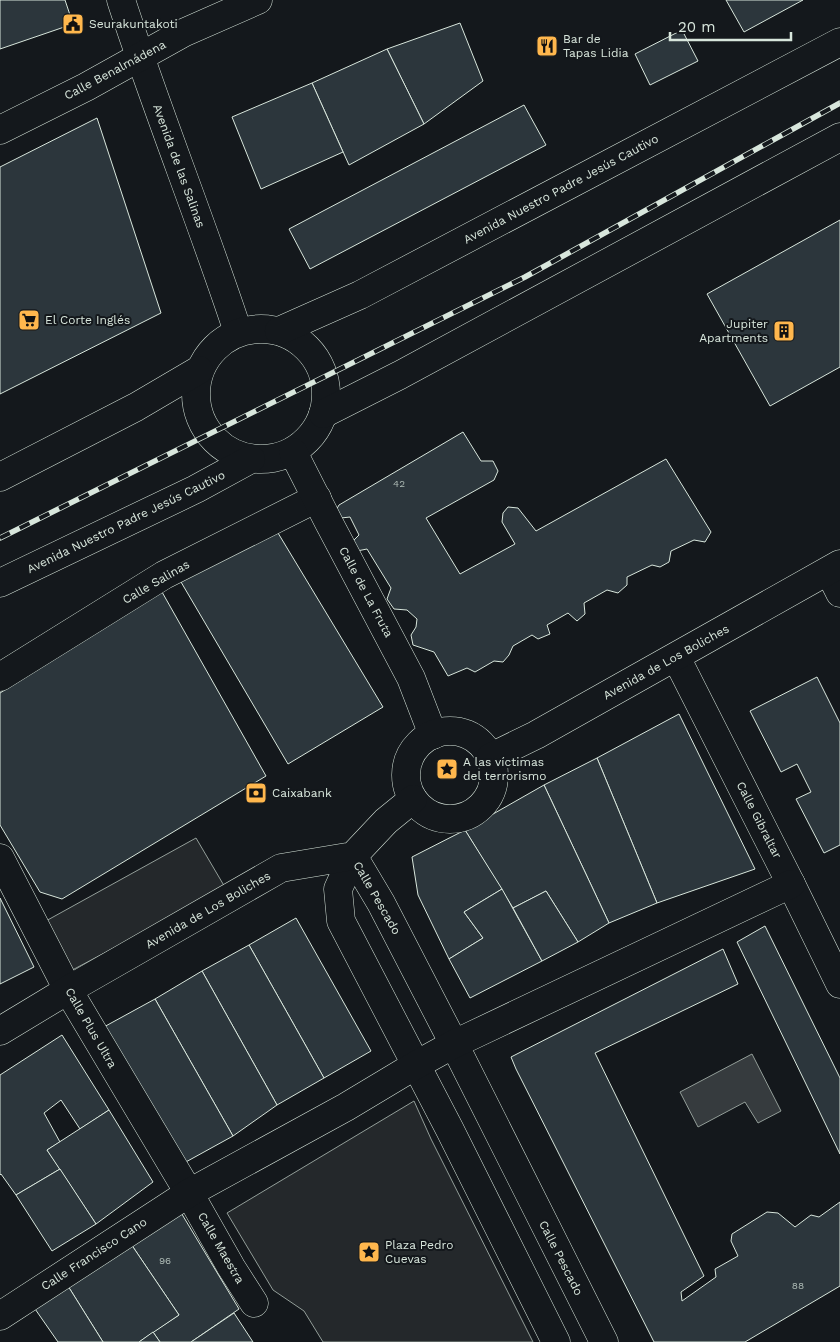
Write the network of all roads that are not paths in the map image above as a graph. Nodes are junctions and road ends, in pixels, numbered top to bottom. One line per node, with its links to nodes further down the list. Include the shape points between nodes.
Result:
1 (120, 0): 4 (street, Avenida de las Salinas)
2 (258, 0): 4 (street, Calle Benalmádena)
3 (840, 42): 7 (street, Avenida Nuestro Padre Jesús Cautivo, via 360,295)
4 (139, 56): 5 (street, Calle Benalmádena); 8 (street, Avenida de las Salinas)
5 (0, 130)
6 (840, 137): 10 (street)
7 (279, 331): 8 (street, via 258,328); 10 (street, via 298,340 320,367 326,393)
8 (238, 332): 9 (street, via 221,341)
9 (199, 370): 12 (street, via 194,390 196,409 204,427 216,443); 13 (street, via 142,404)
10 (324, 414): 11 (street, via 307,442)
11 (293, 452): 12 (street, via 273,459); 14 (street, Calle de La Fruta)
12 (251, 459): 16 (street, Avenida Nuestro Padre Jesús Cautivo, via 196,489)
13 (0, 477)
14 (316, 498): 18 (street, Calle Salinas, via 164,576); 19 (street, Calle de La Fruta, via 412,678)
15 (836, 576): 17 (street, Avenida de Los Boliches)
16 (0, 583)
17 (676, 657): 20 (street, Avenida de Los Boliches); 24 (street, Calle Gibraltar)
18 (0, 677)
19 (433, 735): 20 (street, via 446,731 460,732 472,737); 21 (street, via 423,740 409,759 407,785)
20 (491, 757): 21 (street, via 493,786 487,800 464,817 450,820 435,817)
21 (413, 799): 22 (street, via 386,821)
22 (353, 856): 26 (street, Avenida de Los Boliches, via 280,868); 28 (street, Calle Pescado); 29 (street, Calle Pescado, via 338,889 341,921)
23 (0, 858): 26 (street, Calle Plus Ultra)
24 (791, 884): 25 (street, Calle Gibraltar); 28 (street, Calle Francisco Cano)
25 (840, 984)
26 (68, 990): 27 (street, Avenida de Los Boliches); 30 (street, Calle Plus Ultra)
27 (0, 1031)
28 (454, 1044): 29 (street, Calle Francisco Cano); 34 (street, Calle Pescado)
29 (416, 1065): 30 (street, Calle Francisco Cano); 33 (street, Calle Pescado)
30 (189, 1193): 31 (street, Calle Maestra); 32 (street, Calle Francisco Cano)
31 (254, 1303)
32 (0, 1316)
33 (556, 1342)
34 (604, 1342)

